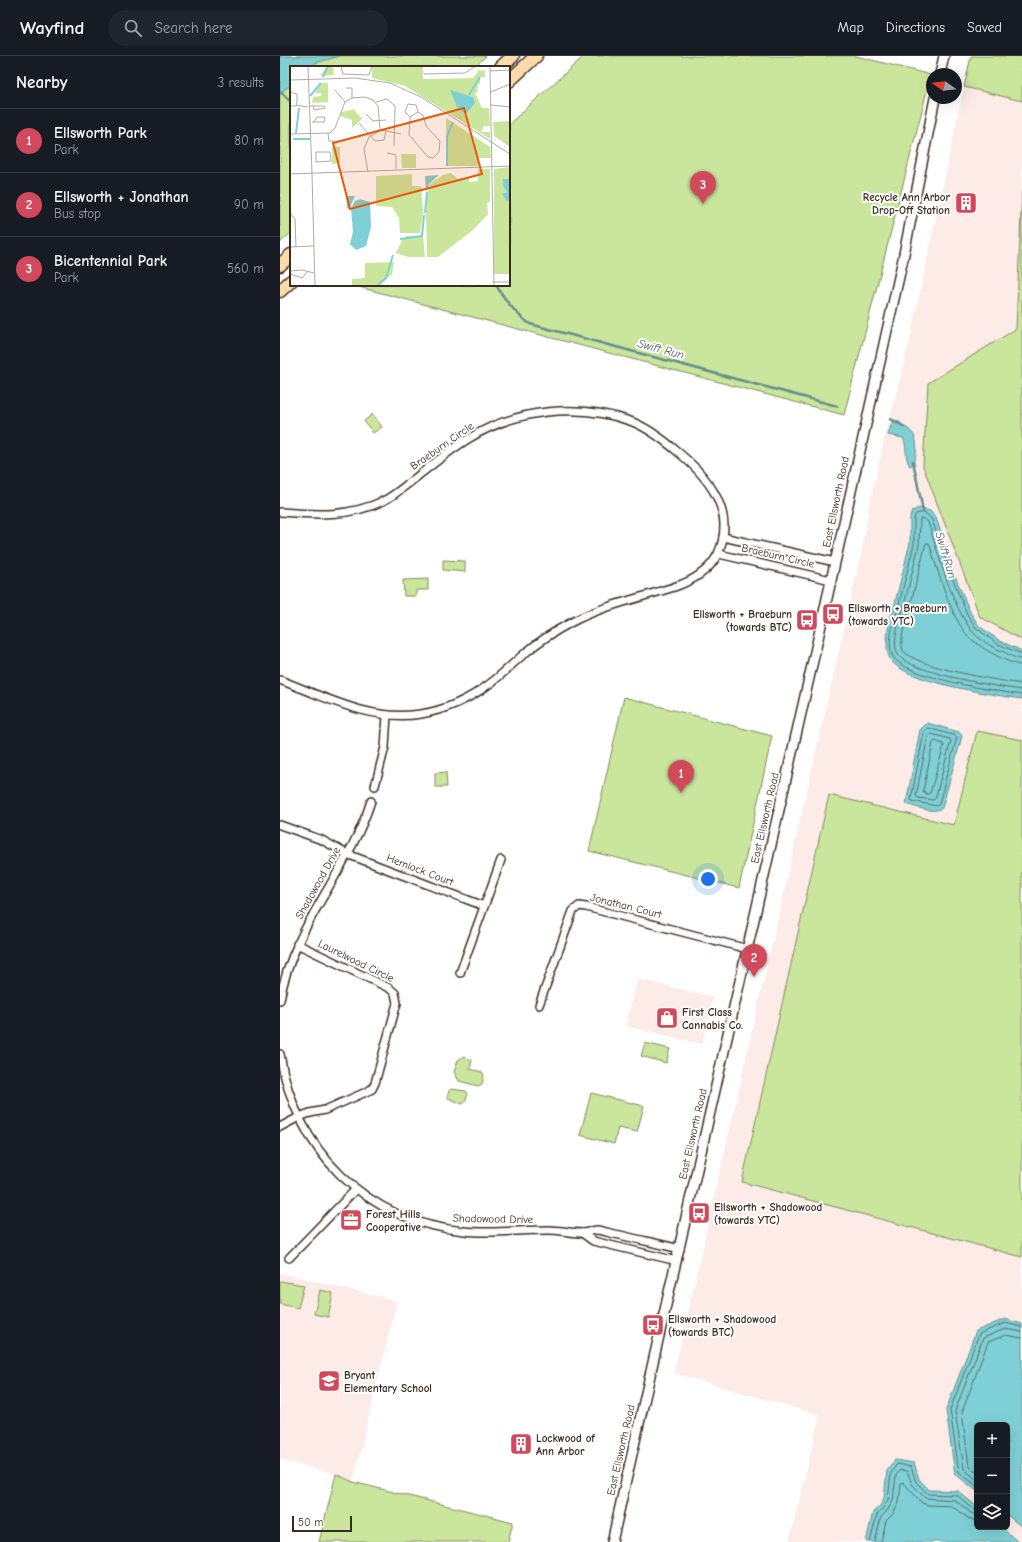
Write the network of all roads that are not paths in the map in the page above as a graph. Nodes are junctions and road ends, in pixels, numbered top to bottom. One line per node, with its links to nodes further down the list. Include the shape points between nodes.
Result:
1 (513, 56): 4 (highway)
2 (536, 56): 6 (highway)
3 (944, 56): 5 (main road)
4 (502, 66)
5 (941, 68)
6 (510, 80)
7 (934, 104): 15 (main road, East Ellsworth Road, via 903,259)
8 (290, 256): 9 (highway)
9 (280, 265)
10 (290, 282): 11 (highway)
11 (280, 291)
12 (280, 512): 13 (street, Braeburn Circle, via 338,514 360,510 386,500 452,450 493,426 542,412 582,412 606,414 631,421 659,437 695,466 715,492 722,508)
13 (723, 537): 14 (street, Braeburn Circle); 15 (street, Braeburn Circle)
14 (719, 554): 16 (street, Braeburn Circle); 18 (street, Braeburn Circle, via 705,570 687,582 597,611 555,631 489,685 466,699 424,714)
15 (835, 562): 16 (main road, East Ellsworth Road)
16 (831, 580): 26 (main road, East Ellsworth Road)
17 (280, 680): 18 (street, Braeburn Circle, via 352,708)
18 (387, 715): 19 (street, via 385,747)
19 (375, 786)
20 (371, 801): 22 (street, Shadowood Drive, via 360,832)
21 (280, 825): 22 (street, Hemlock Court, via 322,840)
22 (347, 854): 24 (street, Hemlock Court); 25 (street, Shadowood Drive)
23 (501, 860): 24 (street)
24 (484, 906): 27 (street)
25 (297, 944): 28 (street, Shadowood Drive, via 287,969); 31 (street, Laurelwood Circle, via 389,988 397,998 374,1087 326,1110)
26 (748, 949): 29 (street, Jonathan Court, via 578,906 573,911); 35 (main road, East Ellsworth Road)
27 (460, 973)
28 (280, 1000)
29 (539, 1005)
30 (280, 1054): 31 (street, Shadowood Drive, via 285,1078)
31 (299, 1117): 32 (street); 33 (street, Shadowood Drive, via 326,1161)
32 (280, 1127)
33 (356, 1189): 34 (street, Shadowood Drive, via 372,1201 401,1216 448,1230 548,1230); 36 (street)
34 (582, 1233): 35 (street, Shadowood Drive, via 596,1230); 37 (street, Shadowood Drive, via 593,1241)
35 (680, 1249): 37 (main road, East Ellsworth Road)
36 (289, 1258)
37 (677, 1261): 38 (main road, East Ellsworth Road)
38 (612, 1542)

